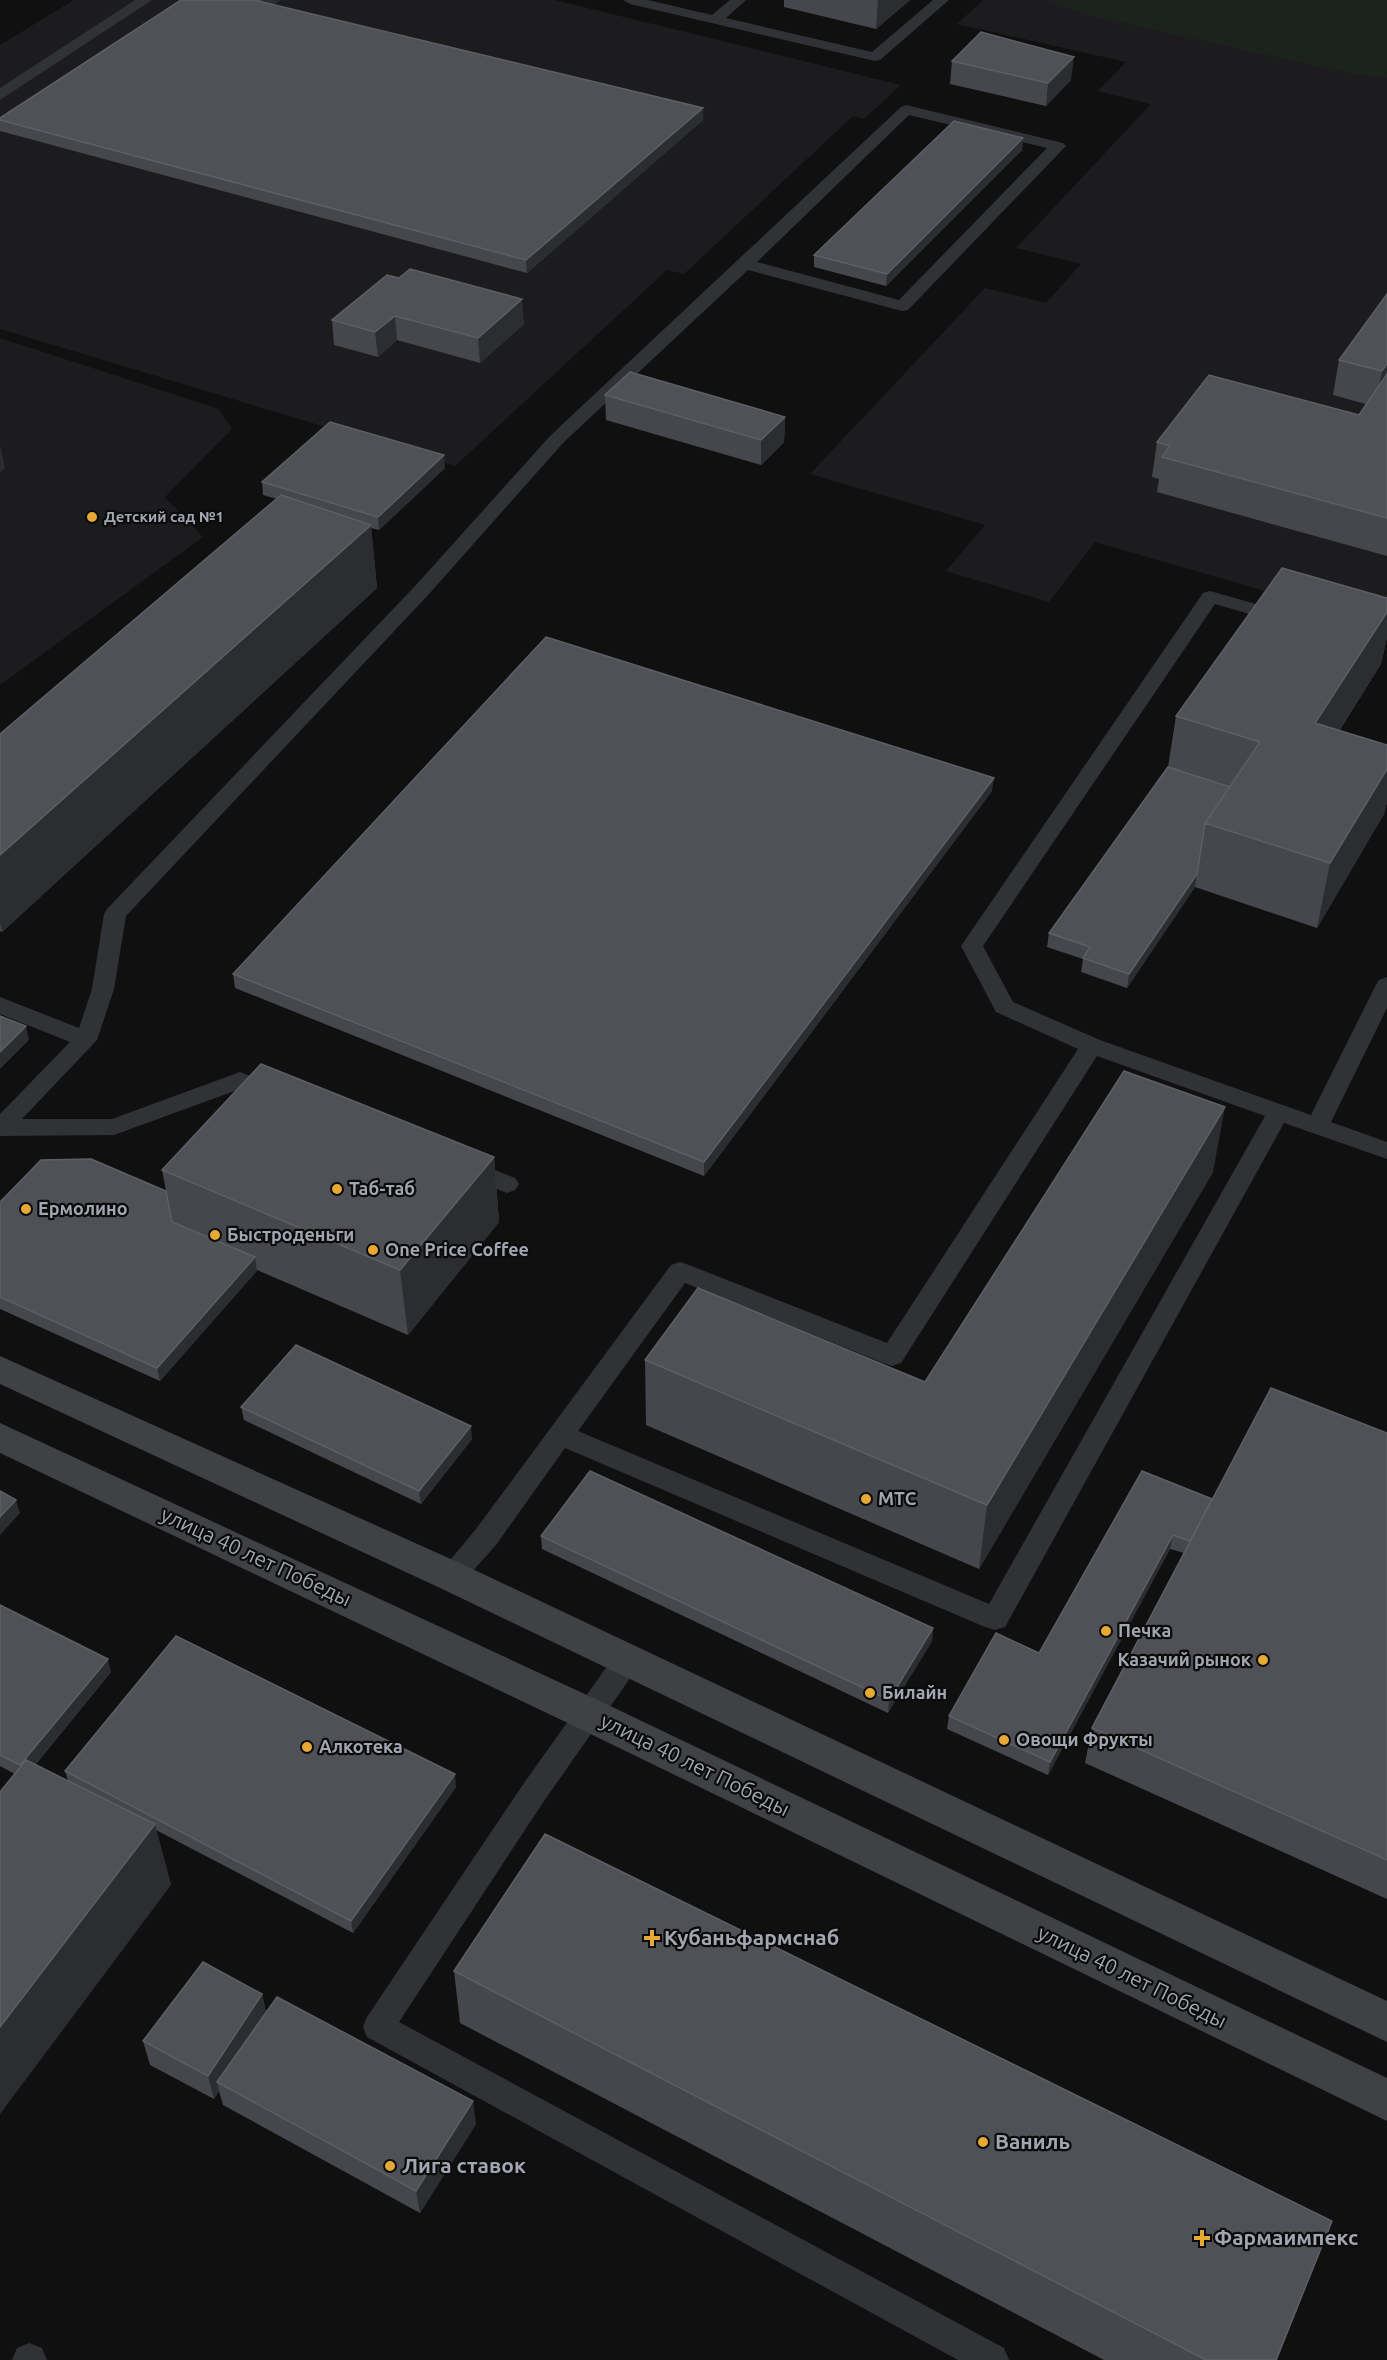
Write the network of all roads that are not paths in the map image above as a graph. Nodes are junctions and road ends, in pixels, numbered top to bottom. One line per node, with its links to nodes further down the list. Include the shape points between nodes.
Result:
1 (145, 0): 6 (lane)
2 (630, 0): 5 (lane)
3 (739, 0): 5 (lane)
4 (942, 0): 5 (lane, via 875,57)
5 (715, 20)
6 (0, 95)
7 (745, 264): 7 (lane, via 906,110 1058,146 902,306); 11 (lane, via 557,439 423,589 115,914 103,989)
8 (1299, 623): 12 (lane, via 1210,597 972,946 1004,1007)
9 (1387, 985): 15 (lane)
10 (0, 1005): 11 (lane)
11 (86, 1040): 16 (lane)
12 (1092, 1046): 14 (lane); 21 (lane, via 892,1356 680,1271)
13 (296, 1102): 16 (lane, via 240,1080 114,1127)
14 (1279, 1112): 15 (lane); 21 (lane, via 994,1619)
15 (1317, 1126): 17 (lane)
16 (0, 1128)
17 (1387, 1151)
18 (451, 1162): 19 (lane)
19 (507, 1184)
20 (0, 1369): 23 (main road)
21 (561, 1435): 23 (lane, via 486,1537)
22 (0, 1437): 25 (main road, улица 40 лет Победы)
23 (451, 1576): 24 (main road)
24 (628, 1659): 25 (lane); 26 (main road)
25 (588, 1714): 27 (main road, улица 40 лет Победы); 28 (lane, via 378,2027)
26 (1387, 2022)
27 (1387, 2100)
28 (992, 2360)

